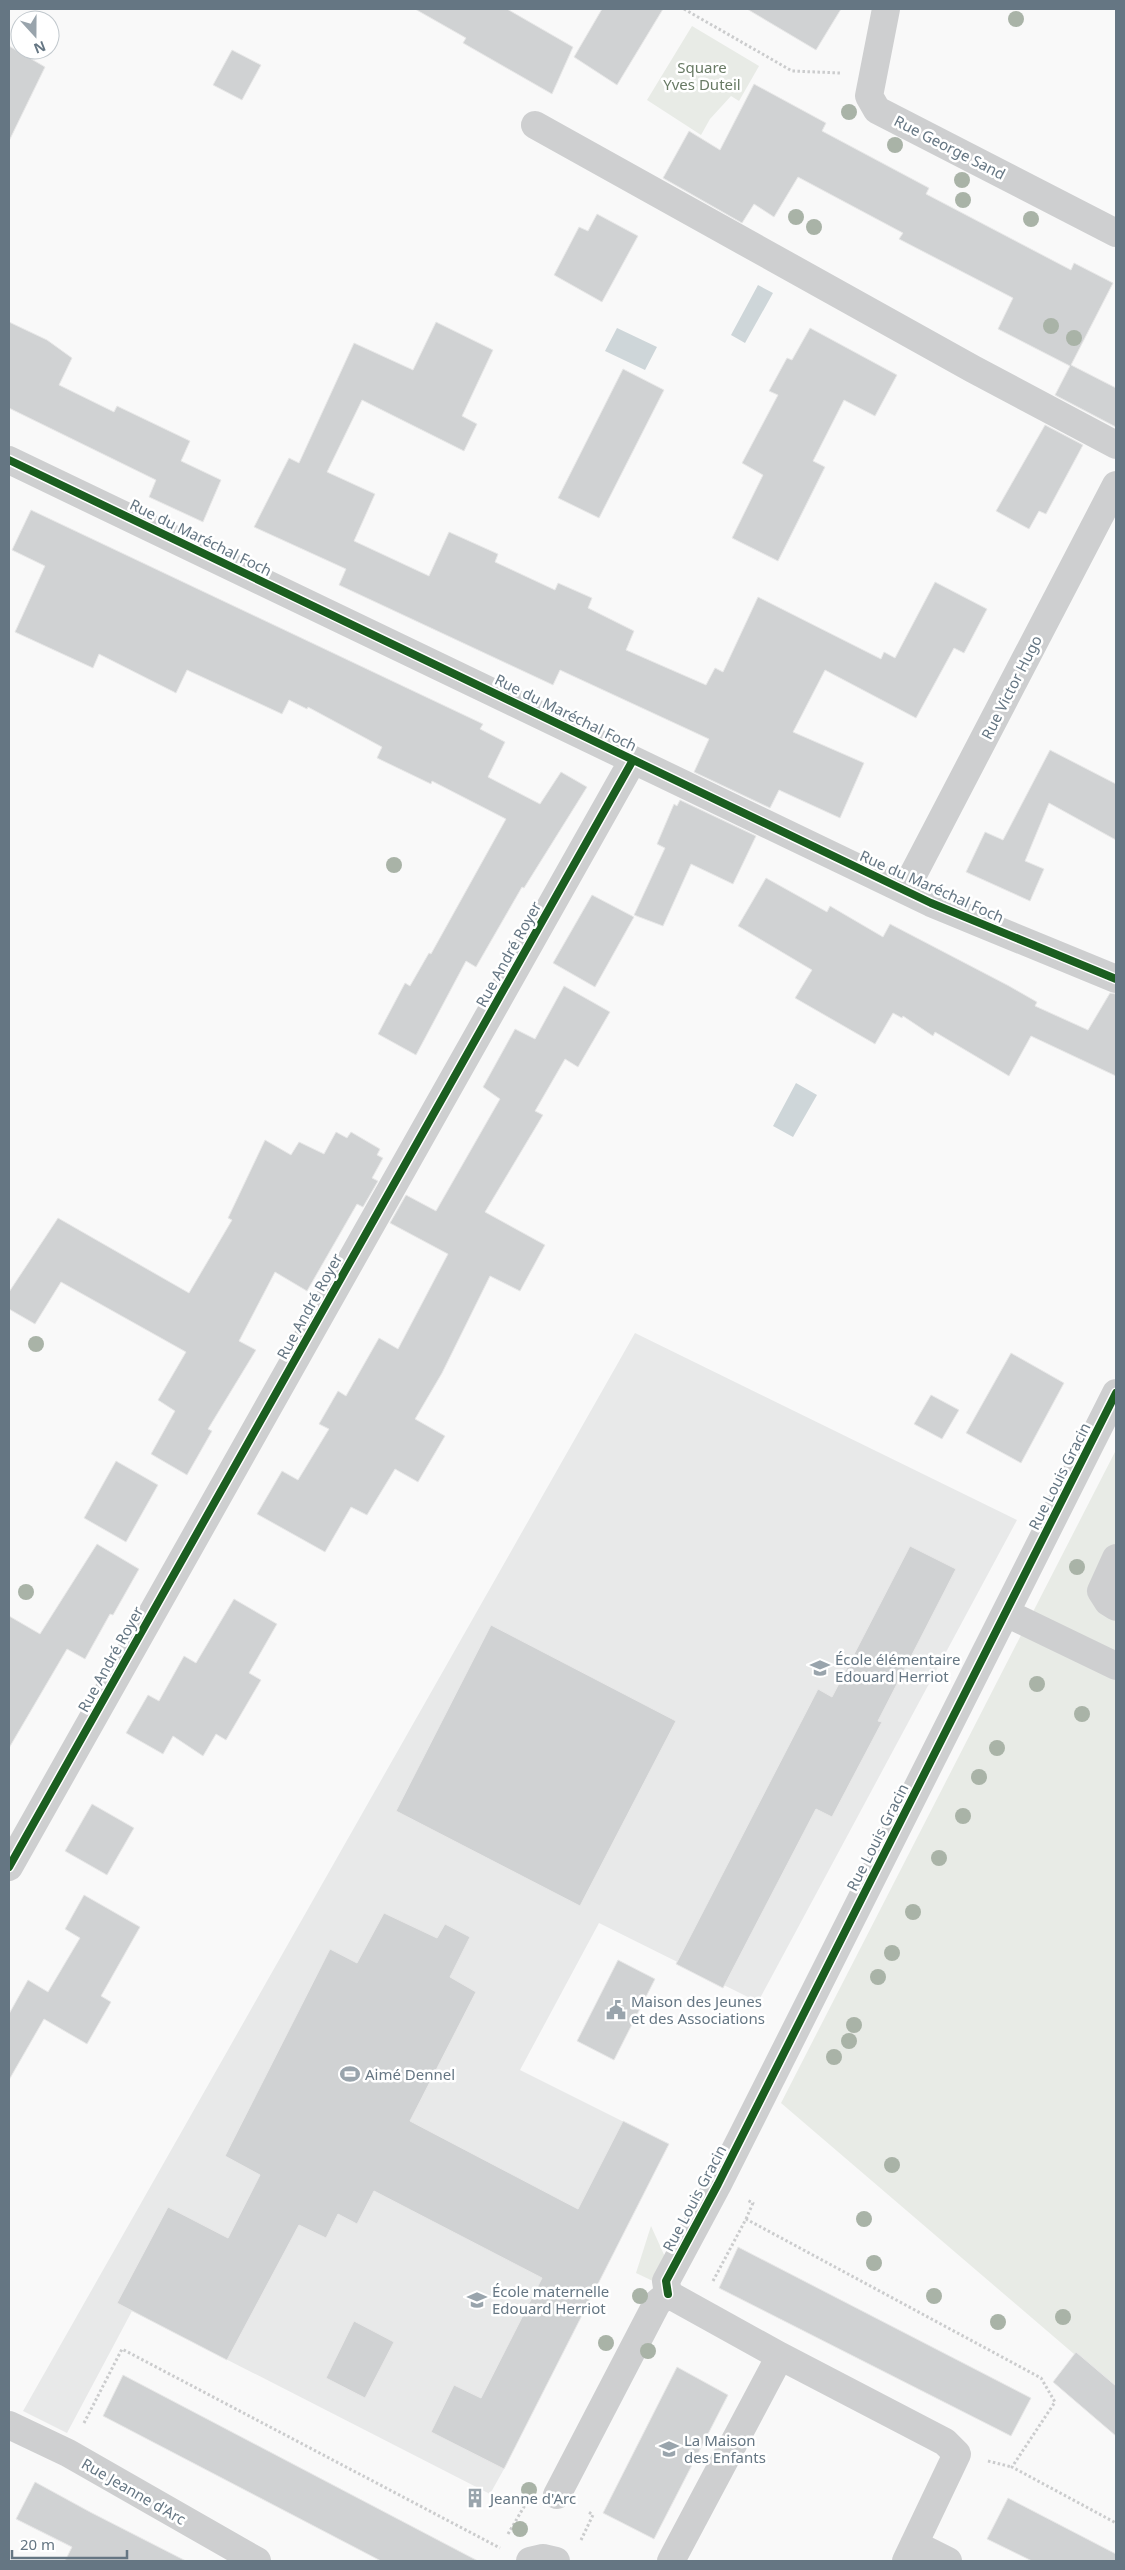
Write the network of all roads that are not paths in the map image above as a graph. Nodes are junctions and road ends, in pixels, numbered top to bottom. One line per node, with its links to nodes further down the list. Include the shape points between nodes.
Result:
1 (886, 9): 3 (street, Rue George Sand, via 870,83 869,96 877,110)
2 (535, 125): 4 (street)
3 (1116, 233)
4 (1116, 445)
5 (9, 460): 7 (street, Rue du Maréchal Foch)
6 (1116, 485): 8 (street, Rue Victor Hugo)
7 (633, 760): 8 (street, Rue du Maréchal Foch); 15 (street, Rue André Royer)
8 (905, 890): 9 (street, Rue du Maréchal Foch)
9 (1116, 979)
10 (1116, 1393): 13 (street, Rue Louis Gracin)
11 (1116, 1558): 12 (street, via 1101,1591)
12 (1116, 1607)
13 (1006, 1613): 14 (street); 16 (street, Rue Louis Gracin, via 666,2281)
14 (1116, 1666)
15 (9, 1866)
16 (668, 2294): 17 (street); 19 (street, via 657,2303)
17 (780, 2356): 20 (street, via 945,2442 957,2454); 22 (street)
18 (9, 2425): 21 (street, Rue Jeanne d'Arc, via 68,2453)
19 (557, 2495)
20 (910, 2553): 23 (street)
21 (257, 2561)
22 (672, 2561)
23 (948, 2561)

